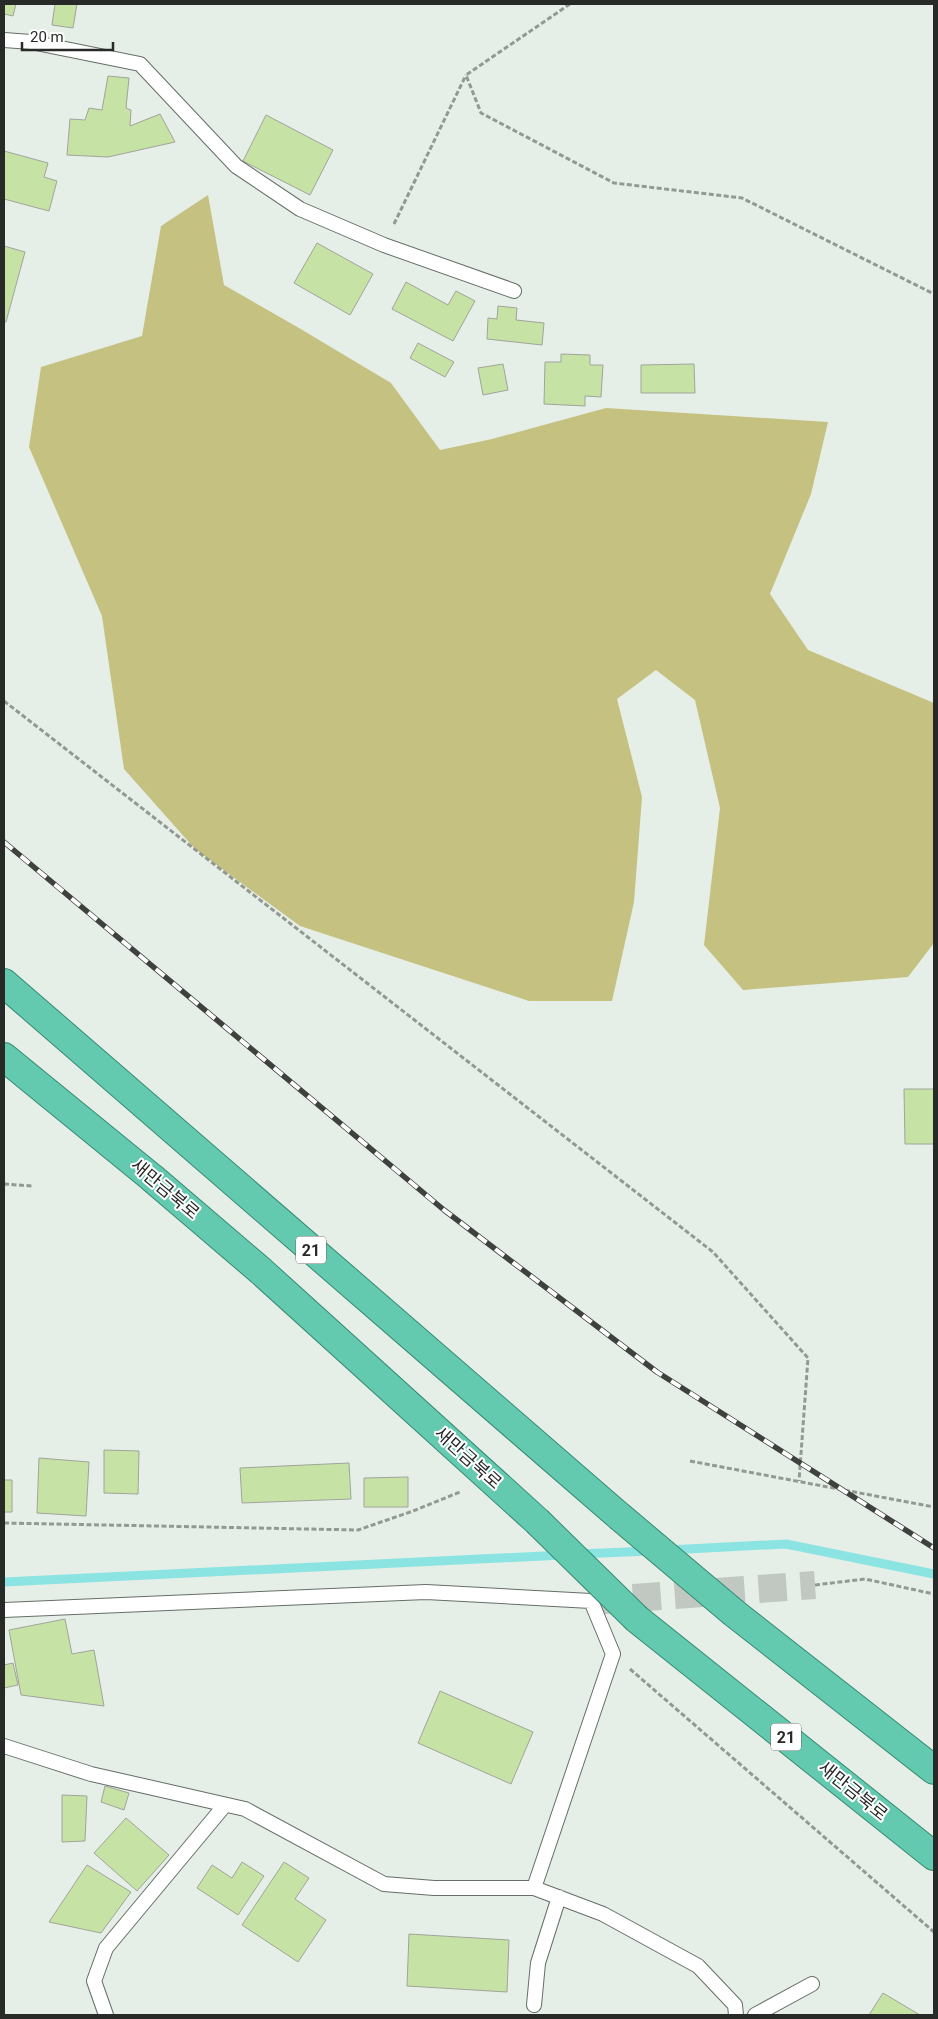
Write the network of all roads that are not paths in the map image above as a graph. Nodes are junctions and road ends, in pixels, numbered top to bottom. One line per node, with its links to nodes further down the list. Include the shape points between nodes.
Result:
1 (4, 40): 2 (lane, via 31,42 140,64 236,166 300,209 384,245)
2 (514, 291)
3 (4, 983): 7 (highway, 21, bridge, via 619,1516 734,1613)
4 (4, 1057): 9 (highway, 새만금북로 / 21, bridge, via 261,1271 537,1521 637,1619)
5 (4, 1610): 10 (lane, via 426,1592 591,1601 613,1654)
6 (4, 1746): 8 (lane, via 91,1774)
7 (934, 1770)
8 (225, 1805): 10 (lane, via 245,1810 384,1884 434,1888); 14 (lane, via 106,1948 94,1981)
9 (934, 1856)
10 (534, 1888): 11 (lane)
11 (559, 1897): 13 (lane, via 538,1963); 15 (lane, via 603,1914 698,1966 735,2005)
12 (812, 1984): 16 (lane)
13 (534, 2005)
14 (106, 2015)
15 (736, 2015)
16 (756, 2015)

